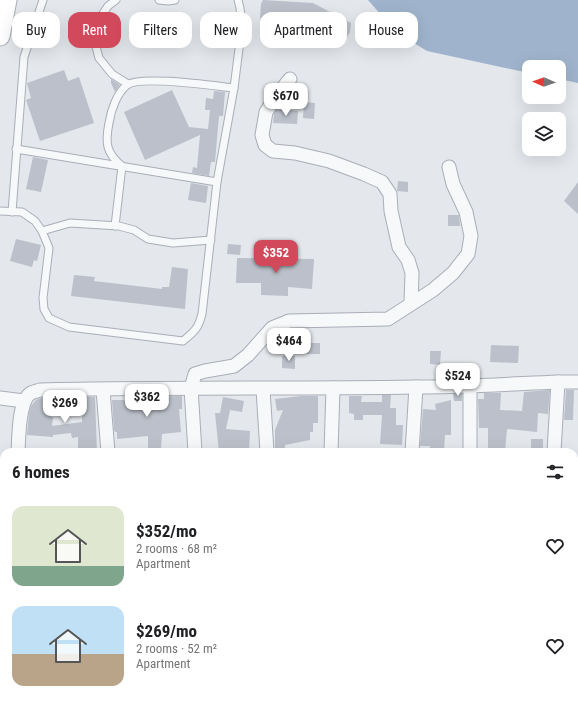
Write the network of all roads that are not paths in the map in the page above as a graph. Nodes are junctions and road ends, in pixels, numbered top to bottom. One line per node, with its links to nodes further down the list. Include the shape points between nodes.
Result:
1 (7, 0): 7 (main road)
2 (42, 0): 11 (lane, via 24,57)
3 (116, 0): 9 (lane, via 108,6 98,21 94,39 99,58 112,74)
4 (159, 0): 5 (lane)
5 (175, 0)
6 (238, 0): 10 (lane, via 242,25)
7 (0, 36)
8 (290, 78): 20 (street, via 266,112 262,134 265,145 273,151 329,161 382,182 390,194 399,247 408,260 412,273)
9 (128, 84): 10 (lane, via 151,80); 12 (lane, via 120,92 110,114 106,137 114,160)
10 (234, 88): 14 (lane)
11 (16, 149): 12 (lane); 16 (lane)
12 (122, 166): 14 (lane); 17 (lane)
13 (449, 167): 20 (street, via 453,184 466,212 471,236 468,254 453,273 433,290)
14 (217, 182): 19 (lane)
15 (0, 211): 16 (lane)
16 (12, 212): 18 (lane, via 22,212 35,221)
17 (116, 226): 18 (lane, via 70,223); 19 (lane, via 134,230 148,239 173,243)
18 (42, 231): 19 (lane, via 49,248 43,298 44,309 49,318 69,327 183,341 199,326)
19 (210, 240)
20 (411, 303): 25 (street, via 388,319 289,321 272,328 248,355 234,366 195,374)
21 (558, 382): 22 (street); 23 (street); 38 (street)
22 (578, 382)
23 (470, 386): 24 (street); 37 (street)
24 (416, 387): 26 (street); 36 (street)
25 (191, 388): 27 (street); 28 (street); 33 (street)
26 (333, 388): 27 (street); 35 (street)
27 (263, 389): 34 (street)
28 (103, 390): 30 (street, via 40,390 30,393); 32 (street)
29 (0, 398): 30 (street)
30 (24, 401): 31 (street)
31 (18, 448)
32 (108, 448)
33 (195, 448)
34 (267, 448)
35 (331, 448)
36 (412, 448)
37 (470, 448)
38 (554, 448)

